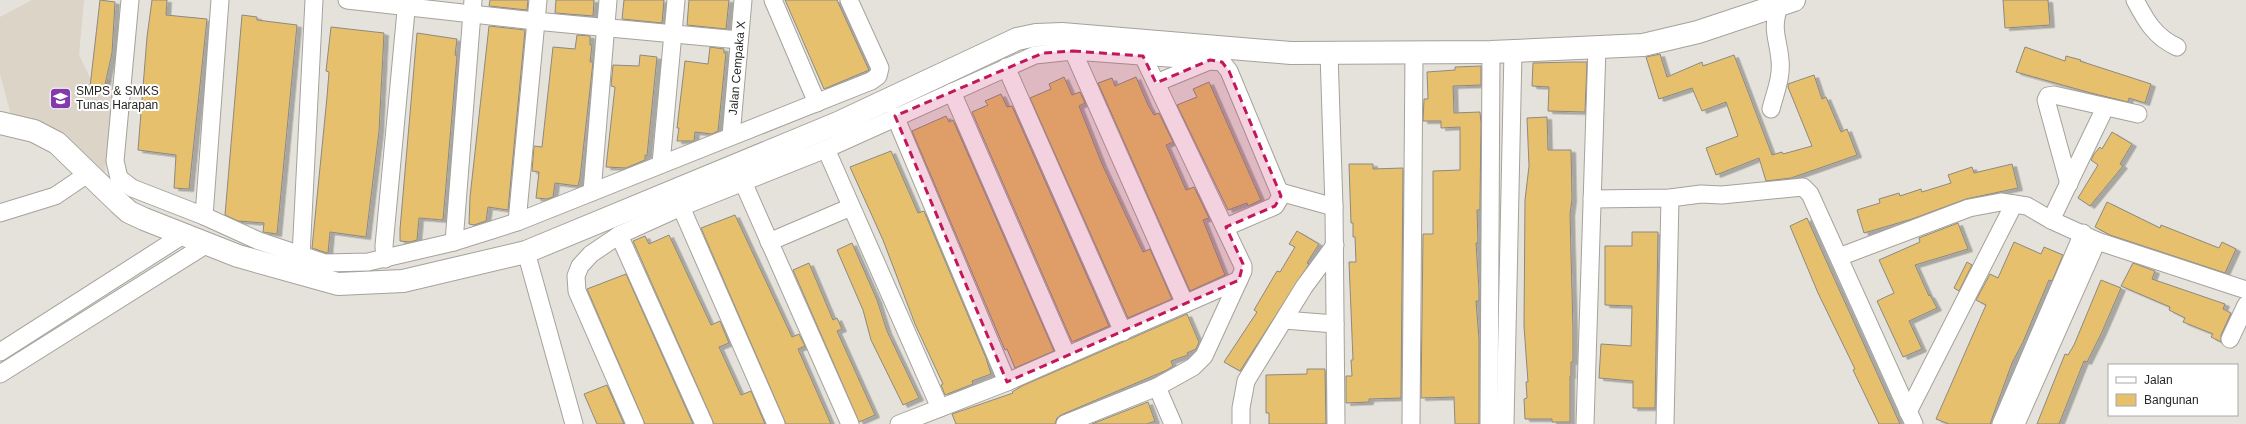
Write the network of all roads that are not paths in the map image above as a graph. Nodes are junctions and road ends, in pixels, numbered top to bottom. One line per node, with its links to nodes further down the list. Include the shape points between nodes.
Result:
1 (130, 0): 55 (street, via 115,169 119,178 132,188)
2 (220, 0): 55 (street)
3 (314, 0): 67 (street)
4 (347, 0): 12 (street)
5 (538, 0): 15 (street)
6 (608, 0): 16 (street)
7 (676, 0): 17 (street)
8 (743, 0): 18 (street, Jalan Cempaka X)
9 (773, 0): 33 (street)
10 (849, 0): 33 (street, via 880,68 878,76)
11 (2135, 0): 21 (street, via 2154,33 2164,42)
12 (407, 3): 14 (street); 69 (street, via 384,246)
13 (1786, 3): 20 (street, via 1698,32 1643,45); 35 (street, via 1774,22 1780,60 1779,78)
14 (472, 7): 15 (street); 62 (street)
15 (536, 21): 16 (street); 57 (street)
16 (605, 28): 17 (street); 46 (street)
17 (674, 33): 18 (street); 42 (street)
18 (739, 40): 39 (street, Jalan Cempaka X)
19 (1032, 46): 22 (street); 23 (street, via 1062,34); 30 (street); 41 (street, via 1017,39)
20 (1598, 47): 24 (street); 49 (street)
21 (2177, 47)
22 (1073, 51): 28 (street); 72 (street)
23 (1172, 51): 26 (street); 28 (street); 29 (street)
24 (1513, 51): 25 (street); 98 (street)
25 (1491, 52): 27 (street); 97 (street)
26 (1329, 53): 27 (street); 53 (street)
27 (1414, 53): 96 (street)
28 (1143, 56): 31 (street)
29 (1210, 60): 31 (street); 47 (street, via 1222,62 1229,71)
30 (1006, 67): 32 (street); 76 (street)
31 (1156, 83): 58 (street)
32 (952, 92): 37 (street); 79 (street)
33 (817, 103): 39 (street)
34 (2105, 108): 36 (street); 45 (street); 45 (street, via 2054,95 2048,96 2046,100)
35 (1771, 109)
36 (2138, 114)
37 (895, 116): 40 (street); 81 (street)
38 (0, 123): 43 (street, via 34,131 57,143)
39 (731, 136): 42 (street)
40 (826, 149): 41 (street); 52 (street)
41 (782, 156): 44 (street); 66 (street)
42 (661, 164): 46 (street)
43 (89, 172): 54 (street, via 55,196); 59 (street, via 129,212)
44 (743, 182): 51 (street); 63 (street)
45 (2068, 184): 56 (street)
46 (592, 192): 57 (street)
47 (1280, 192): 53 (street); 58 (street, via 1279,201 1275,206)
48 (1670, 198): 49 (street); 68 (street, via 1803,186 1810,194); 100 (street)
49 (1592, 199): 99 (street)
50 (2014, 204): 56 (street, via 2027,206); 68 (street, via 2001,202 1969,208); 84 (street)
51 (681, 207): 60 (street); 89 (street)
52 (851, 207): 63 (street); 83 (street)
53 (1334, 207): 65 (street)
54 (0, 213)
55 (204, 216): 67 (street, via 259,241)
56 (2052, 220): 61 (street)
57 (517, 222): 62 (street)
58 (1226, 227): 70 (street, via 1243,264)
59 (183, 235): 64 (street); 78 (street)
60 (619, 235): 87 (street, via 591,254 580,266 576,284); 88 (street)
61 (2090, 237): 71 (street); 101 (street); 102 (street)
62 (454, 242): 69 (street)
63 (769, 242): 90 (street)
64 (207, 244): 66 (street, via 238,256 338,284 403,281); 80 (street)
65 (1335, 245): 74 (street, via 1304,287); 75 (street)
66 (526, 252): 86 (street)
67 (301, 256): 69 (street, via 337,264)
68 (1839, 257): 84 (street)
69 (385, 259)
70 (1239, 280): 72 (street); 82 (street, via 1204,356 1193,367)
71 (2246, 290)
72 (1185, 304): 76 (street)
73 (2246, 305): 77 (street)
74 (1284, 320): 75 (street); 94 (street, via 1246,381)
75 (1335, 324): 95 (street)
76 (1123, 332): 79 (street)
77 (2230, 339)
78 (0, 352)
79 (1067, 356): 81 (street)
80 (0, 374)
81 (1007, 382): 83 (street)
82 (1157, 387): 92 (street); 93 (street)
83 (940, 408): 85 (street)
84 (1911, 418)
85 (917, 420): 91 (street)
86 (574, 424)
87 (635, 424)
88 (704, 424)
89 (776, 424)
90 (850, 424)
91 (899, 424)
92 (1065, 424)
93 (1173, 424)
94 (1241, 424)
95 (1336, 424)
96 (1411, 424)
97 (1489, 424)
98 (1505, 424)
99 (1585, 424)
100 (1665, 424)
101 (2001, 424)
102 (2016, 424)

